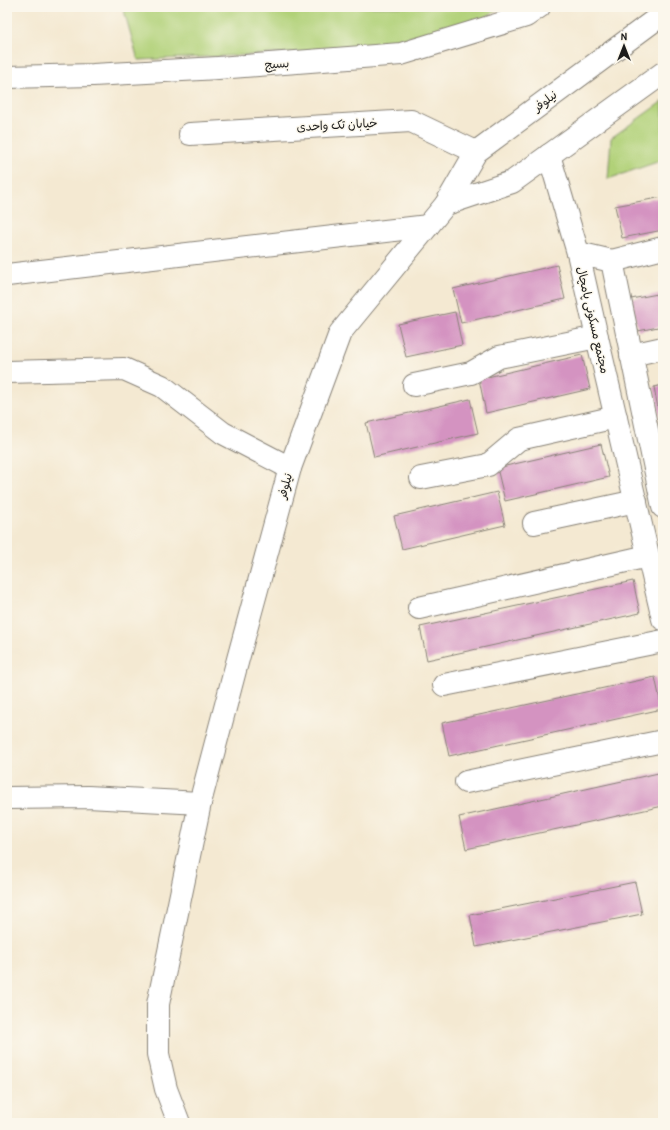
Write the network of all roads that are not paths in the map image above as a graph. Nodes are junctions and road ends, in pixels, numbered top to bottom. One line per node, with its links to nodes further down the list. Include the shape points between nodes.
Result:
1 (539, 7): 4 (street, بسیج, via 526,16 400,54 218,68)
2 (663, 14): 6 (street, نیلوفر)
3 (663, 73): 7 (street)
4 (7, 77)
5 (190, 134): 6 (street, خیابان تک واحدی, via 411,121)
6 (476, 152): 8 (street, نیلوفر)
7 (549, 155): 8 (street, via 512,182); 11 (street)
8 (446, 204): 9 (street, نیلوفر)
9 (428, 226): 13 (street); 21 (street, نیلوفر, via 340,333)
10 (663, 248): 12 (street)
11 (578, 253): 12 (street, مجتمع مسکونی پامچال); 14 (street, مجتمع مسکونی پامچال)
12 (612, 261): 16 (street)
13 (7, 275)
14 (597, 337): 18 (street, via 499,357 471,373); 19 (street, مجتمع مسکونی پامچال)
15 (663, 348): 16 (street)
16 (631, 355): 20 (street)
17 (7, 372): 21 (street, via 124,369 162,386 223,433)
18 (414, 385)
19 (616, 417): 22 (street, via 519,439 488,465); 23 (street, مجتمع مسکونی پامچال)
20 (656, 448): 24 (street)
21 (290, 468): 34 (street, نیلوفر)
22 (421, 478)
23 (636, 502): 25 (street); 26 (street, مجتمع مسکونی پامچال)
24 (663, 506)
25 (534, 523)
26 (648, 556): 27 (street); 28 (street, مجتمع مسکونی پامچال)
27 (419, 608)
28 (663, 619)
29 (663, 641): 30 (street)
30 (444, 686)
31 (663, 741): 32 (street)
32 (466, 782)
33 (7, 798): 34 (street, via 88,798)
34 (200, 803): 35 (street, نیلوفر, via 158,1004 158,1054 166,1089)
35 (179, 1123)

